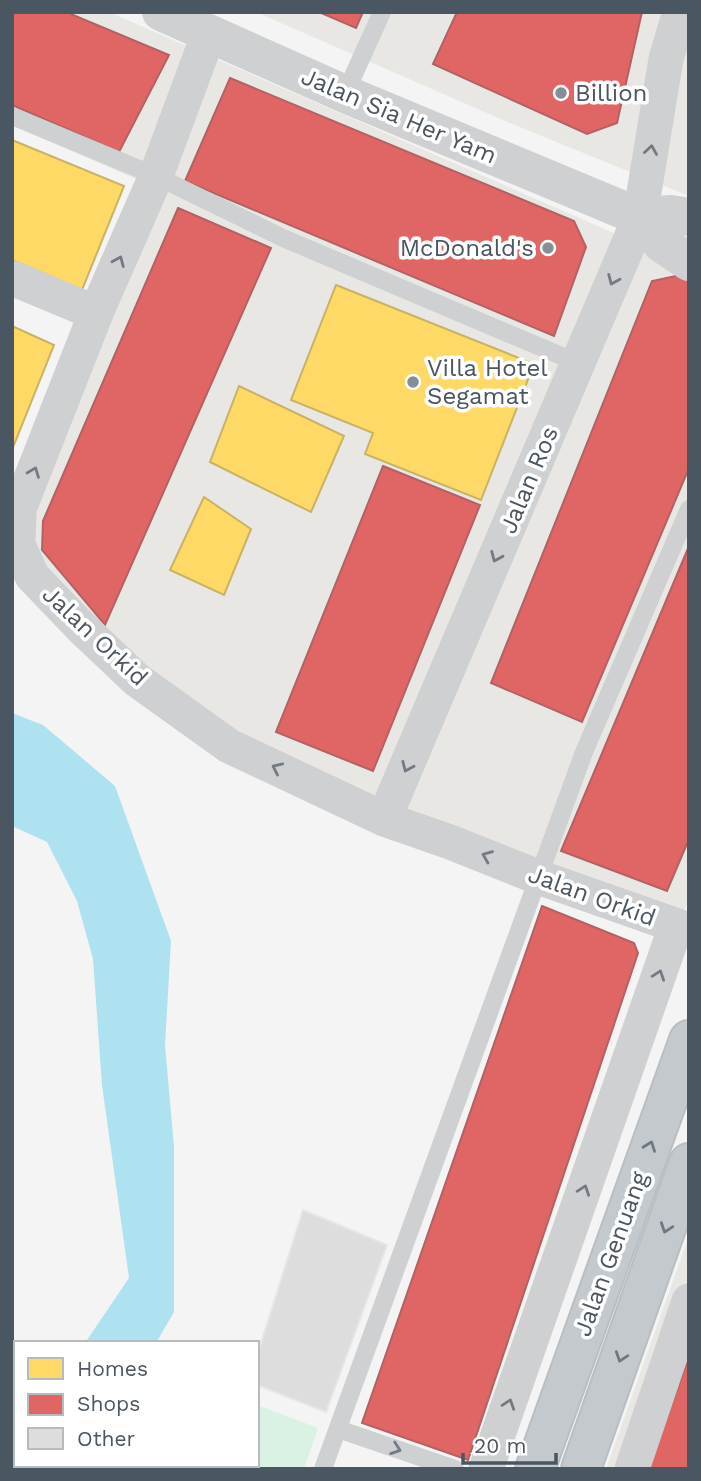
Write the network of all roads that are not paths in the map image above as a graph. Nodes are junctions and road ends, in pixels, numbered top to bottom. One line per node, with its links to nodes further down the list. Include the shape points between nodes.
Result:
1 (161, 12): 4 (street, Jalan Sia Her Yam)
2 (382, 12): 5 (lane)
3 (680, 12): 8 (street, Jalan Ros, one-way to 3, via 666,59)
4 (209, 33): 5 (street, Jalan Sia Her Yam); 7 (street, Jalan Orkid)
5 (345, 94): 8 (street, Jalan Sia Her Yam)
6 (12, 116): 7 (lane)
7 (156, 176): 12 (street, Jalan Orkid, one-way to 7); 13 (lane, via 283,238)
8 (640, 217): 9 (street, Jalan Sia Her Yam); 10 (street, Jalan Sia Her Yam, via 663,244); 13 (street, Jalan Ros, one-way to 13)
9 (689, 217)
10 (689, 262)
11 (12, 278): 12 (street)
12 (96, 313): 15 (street, Jalan Orkid, one-way to 12, via 229,746 137,680 32,576 18,545 19,509)
13 (578, 363): 15 (street, Jalan Ros, one-way to 15)
14 (689, 509): 16 (lane, via 584,752)
15 (384, 819): 16 (street, Jalan Orkid, one-way to 15)
16 (538, 877): 17 (street, Jalan Orkid); 23 (lane)
17 (682, 928): 26 (street, one-way to 17)
18 (689, 1040): 20 (highway, Jalan Genuang, one-way to 18)
19 (689, 1163): 21 (highway, Jalan Genuang, one-way to 21)
20 (602, 1280): 21 (street); 27 (highway, Jalan Genuang)
21 (643, 1293): 22 (street); 28 (highway, Jalan Genuang, one-way to 28)
22 (688, 1305): 29 (street)
23 (338, 1430): 24 (lane); 25 (lane, one-way to 25)
24 (323, 1469)
25 (455, 1469)
26 (486, 1469)
27 (536, 1469)
28 (581, 1469)
29 (632, 1469)

